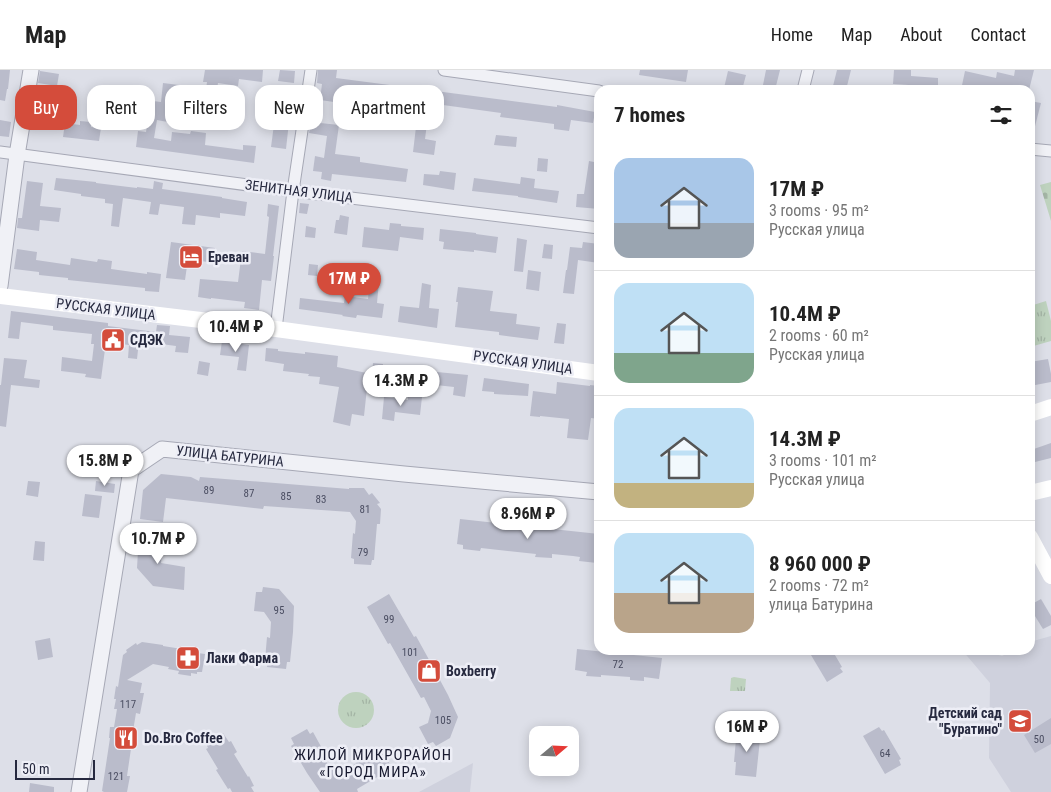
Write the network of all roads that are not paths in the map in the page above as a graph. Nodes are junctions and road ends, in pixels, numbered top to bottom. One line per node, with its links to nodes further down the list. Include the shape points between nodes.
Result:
1 (31, 70): 10 (street)
2 (311, 70): 11 (street)
3 (444, 70): 6 (street)
4 (808, 70): 5 (street)
5 (804, 85)
6 (594, 90)
7 (1035, 149): 8 (street)
8 (1051, 150)
9 (0, 152): 10 (street, ЗЕНИТНАЯ УЛИЦА)
10 (17, 154): 11 (street, ЗЕНИТНАЯ УЛИЦА); 13 (street)
11 (293, 191): 12 (street, ЗЕНИТНАЯ УЛИЦА); 15 (street)
12 (594, 227)
13 (0, 286)
14 (0, 296): 15 (main road, РУССКАЯ УЛИЦА)
15 (276, 330): 16 (main road, РУССКАЯ УЛИЦА)
16 (594, 371)
17 (1051, 407): 18 (main road)
18 (1035, 412)
19 (1051, 488): 21 (main road)
20 (594, 492): 24 (street, УЛИЦА БАТУРИНА, via 162,449 132,470)
21 (1035, 492)
22 (1035, 546): 23 (main road)
23 (1051, 576)
24 (80, 792)

